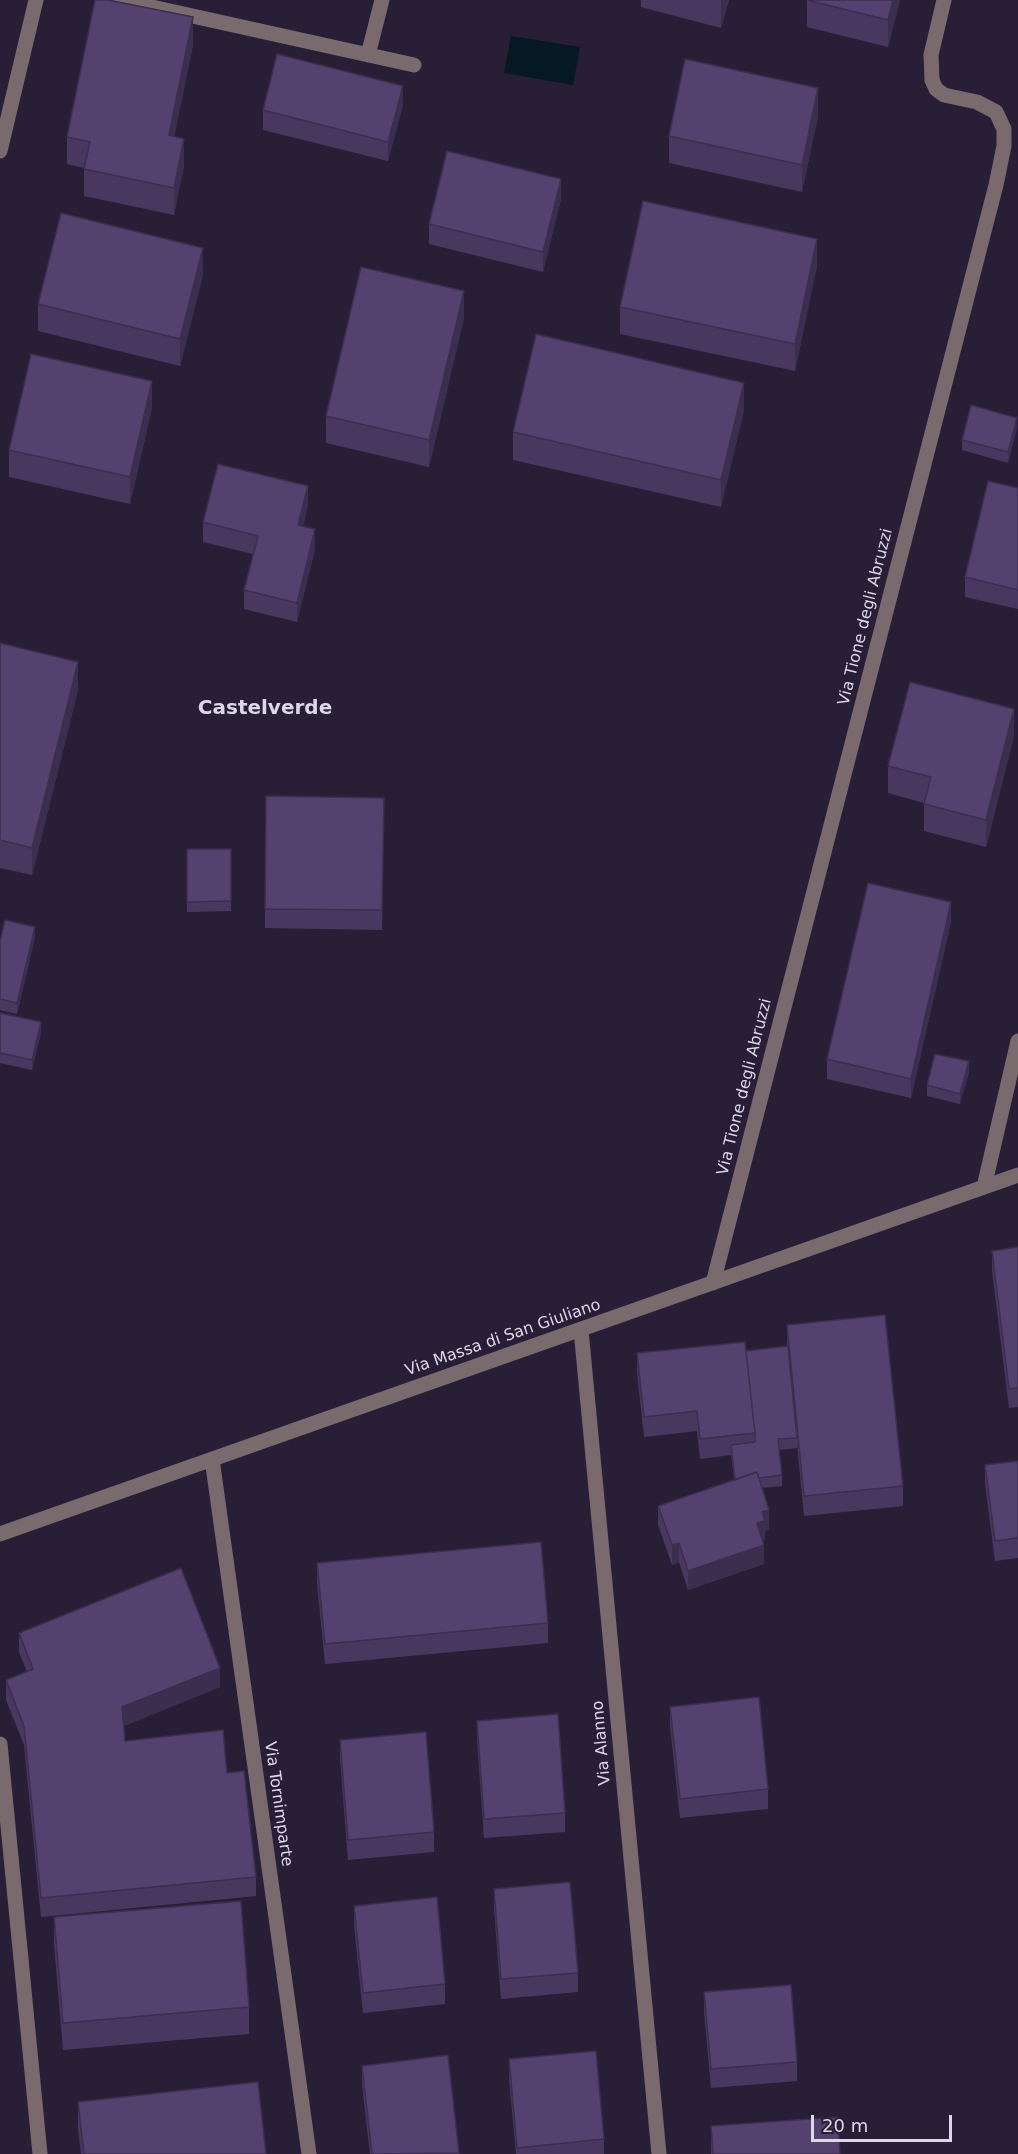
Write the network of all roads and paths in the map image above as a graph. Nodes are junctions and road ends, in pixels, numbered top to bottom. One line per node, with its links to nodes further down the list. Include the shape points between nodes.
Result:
1 (36, 0): 7 (street)
2 (120, 0): 5 (street)
3 (382, 0): 5 (street)
4 (944, 0): 11 (street, Via Tione degli Abruzzi, via 931,55 932,80 944,95 977,102 996,112 1004,129 1004,146)
5 (368, 55): 6 (street)
6 (414, 65)
7 (0, 152)
8 (1018, 1041): 10 (street)
9 (1018, 1175): 10 (street, Via Massa di San Giuliano)
10 (984, 1187): 11 (street, Via Massa di San Giuliano)
11 (713, 1283): 12 (street, Via Massa di San Giuliano)
12 (581, 1330): 13 (street, Via Massa di San Giuliano); 18 (street, Via Alanno)
13 (212, 1460): 14 (street, Via Massa di San Giuliano); 17 (street, Via Tornimparte)
14 (0, 1534)
15 (0, 1744): 16 (street)
16 (40, 2154)
17 (309, 2154)
18 (659, 2154)

